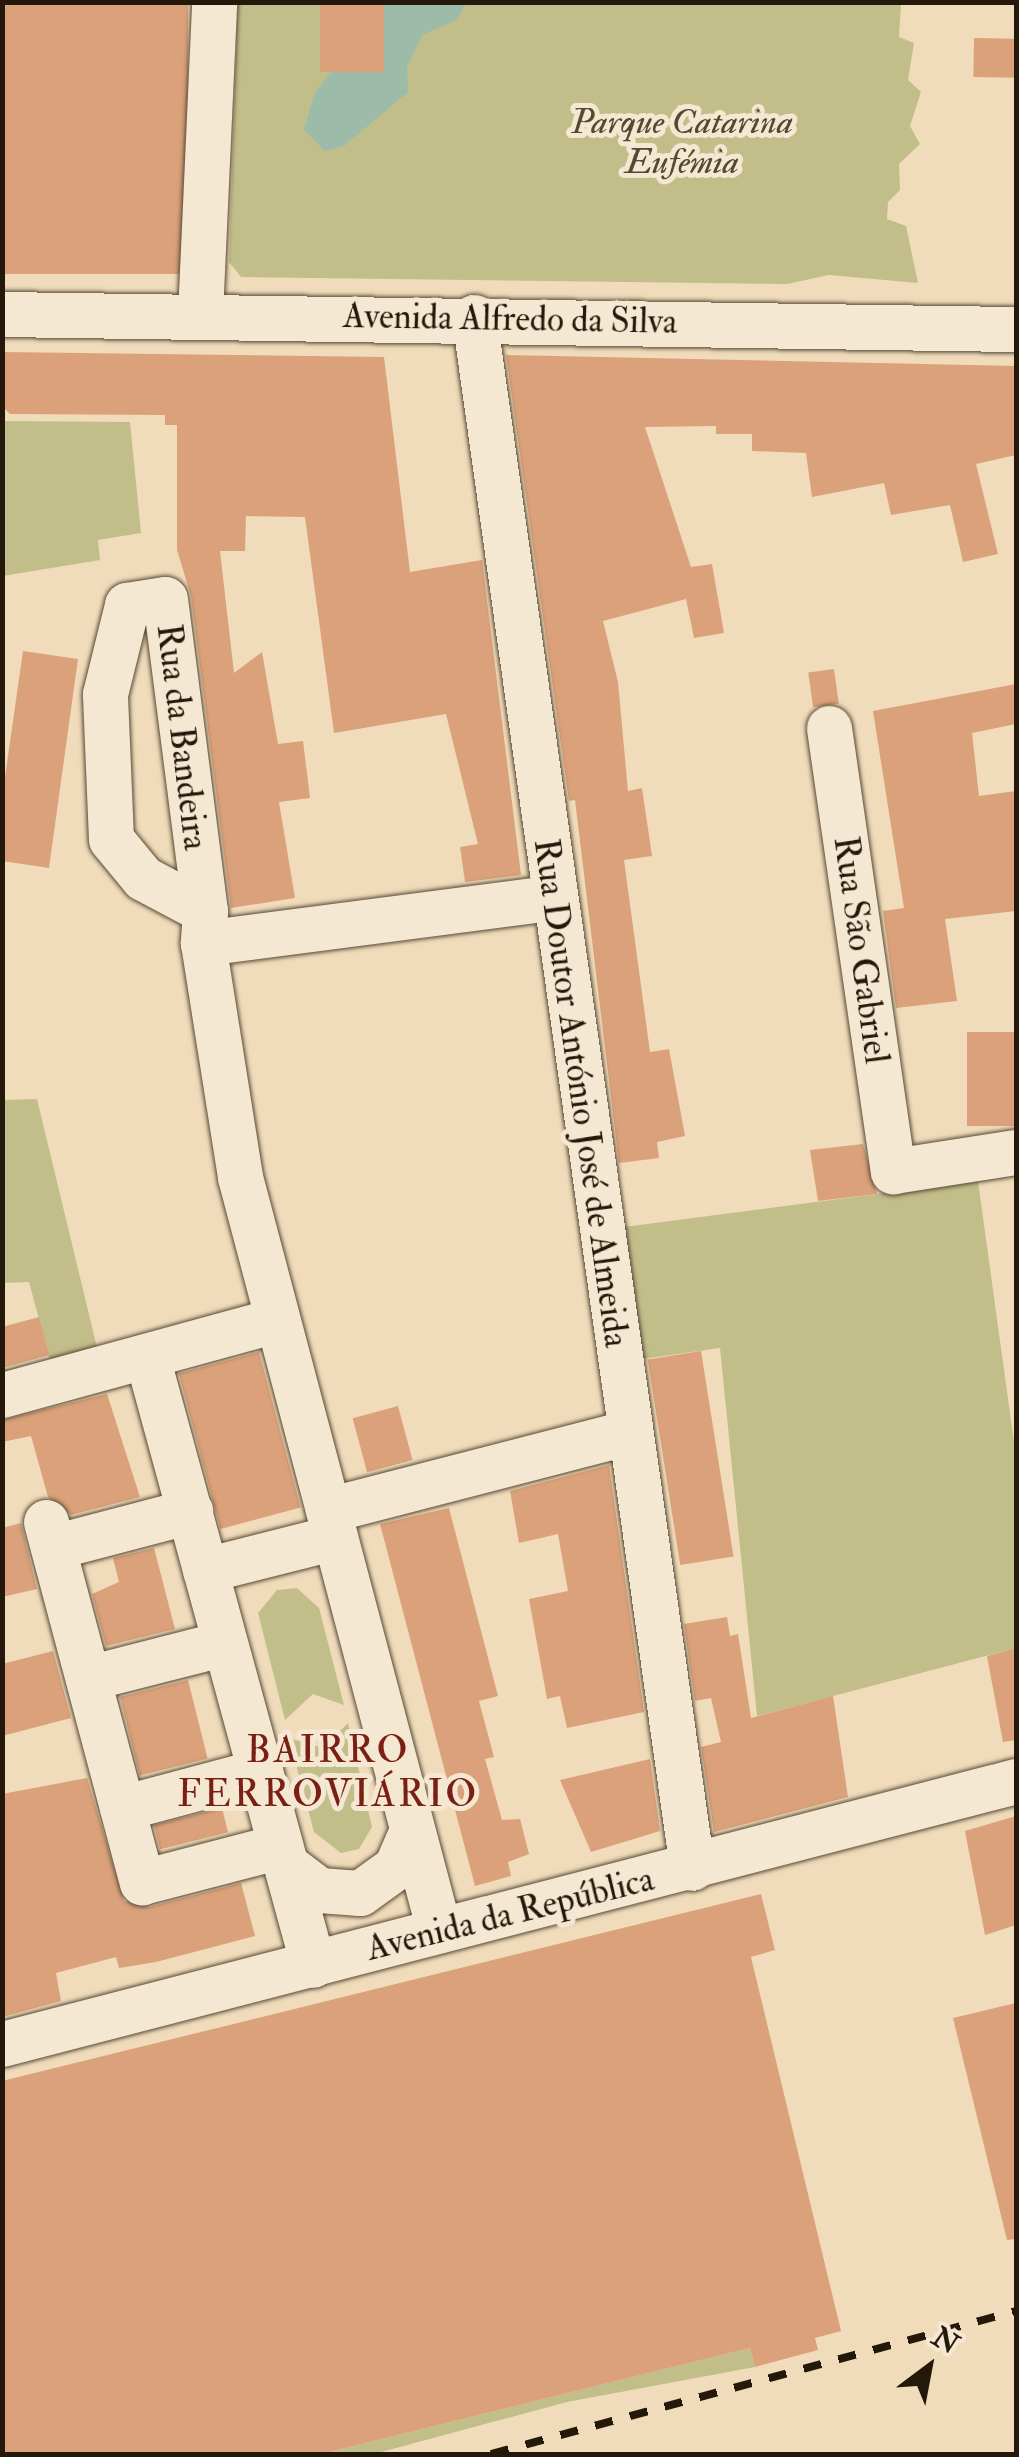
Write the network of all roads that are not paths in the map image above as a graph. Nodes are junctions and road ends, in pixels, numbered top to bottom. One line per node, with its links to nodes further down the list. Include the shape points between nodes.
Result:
1 (214, 2): 3 (street)
2 (2, 314): 3 (street, Avenida Alfredo da Silva)
3 (200, 316): 4 (street, Avenida Alfredo da Silva)
4 (474, 317): 5 (street, Avenida Alfredo da Silva); 7 (street, Rua Doutor António José de Almeida)
5 (1016, 328)
6 (829, 728): 9 (street, Rua São Gabriel, via 893,1171)
7 (555, 897): 8 (street); 13 (street, Rua Doutor António José de Almeida)
8 (204, 927): 8 (street, Rua da Bandeira, via 165,599 126,605 105,694 111,839 143,878); 10 (street, Rua da Bandeira, via 240,1177)
9 (1016, 1152)
10 (277, 1320): 11 (street); 15 (street, Rua da Bandeira)
11 (147, 1356): 12 (street); 14 (street)
12 (2, 1395)
13 (626, 1433): 15 (street); 24 (street, Rua Doutor António José de Almeida)
14 (190, 1511): 16 (street); 18 (street, via 50,1534)
15 (331, 1524): 16 (street); 22 (street, Rua da Bandeira)
16 (205, 1570): 17 (street)
17 (225, 1642): 18 (street); 19 (street)
18 (88, 1678): 21 (street)
19 (260, 1771): 21 (street); 23 (street)
20 (1016, 1780): 24 (street, Avenida da República)
21 (122, 1808): 23 (street, via 142,1882)
22 (412, 1830): 23 (street, via 396,1867 360,1893 318,1890); 25 (street, Rua da Bandeira)
23 (283, 1855): 26 (street)
24 (692, 1868): 25 (street, Avenida da República)
25 (439, 1930): 26 (street, Avenida da República)
26 (313, 1965): 27 (street, Avenida da República)
27 (2, 2044)

